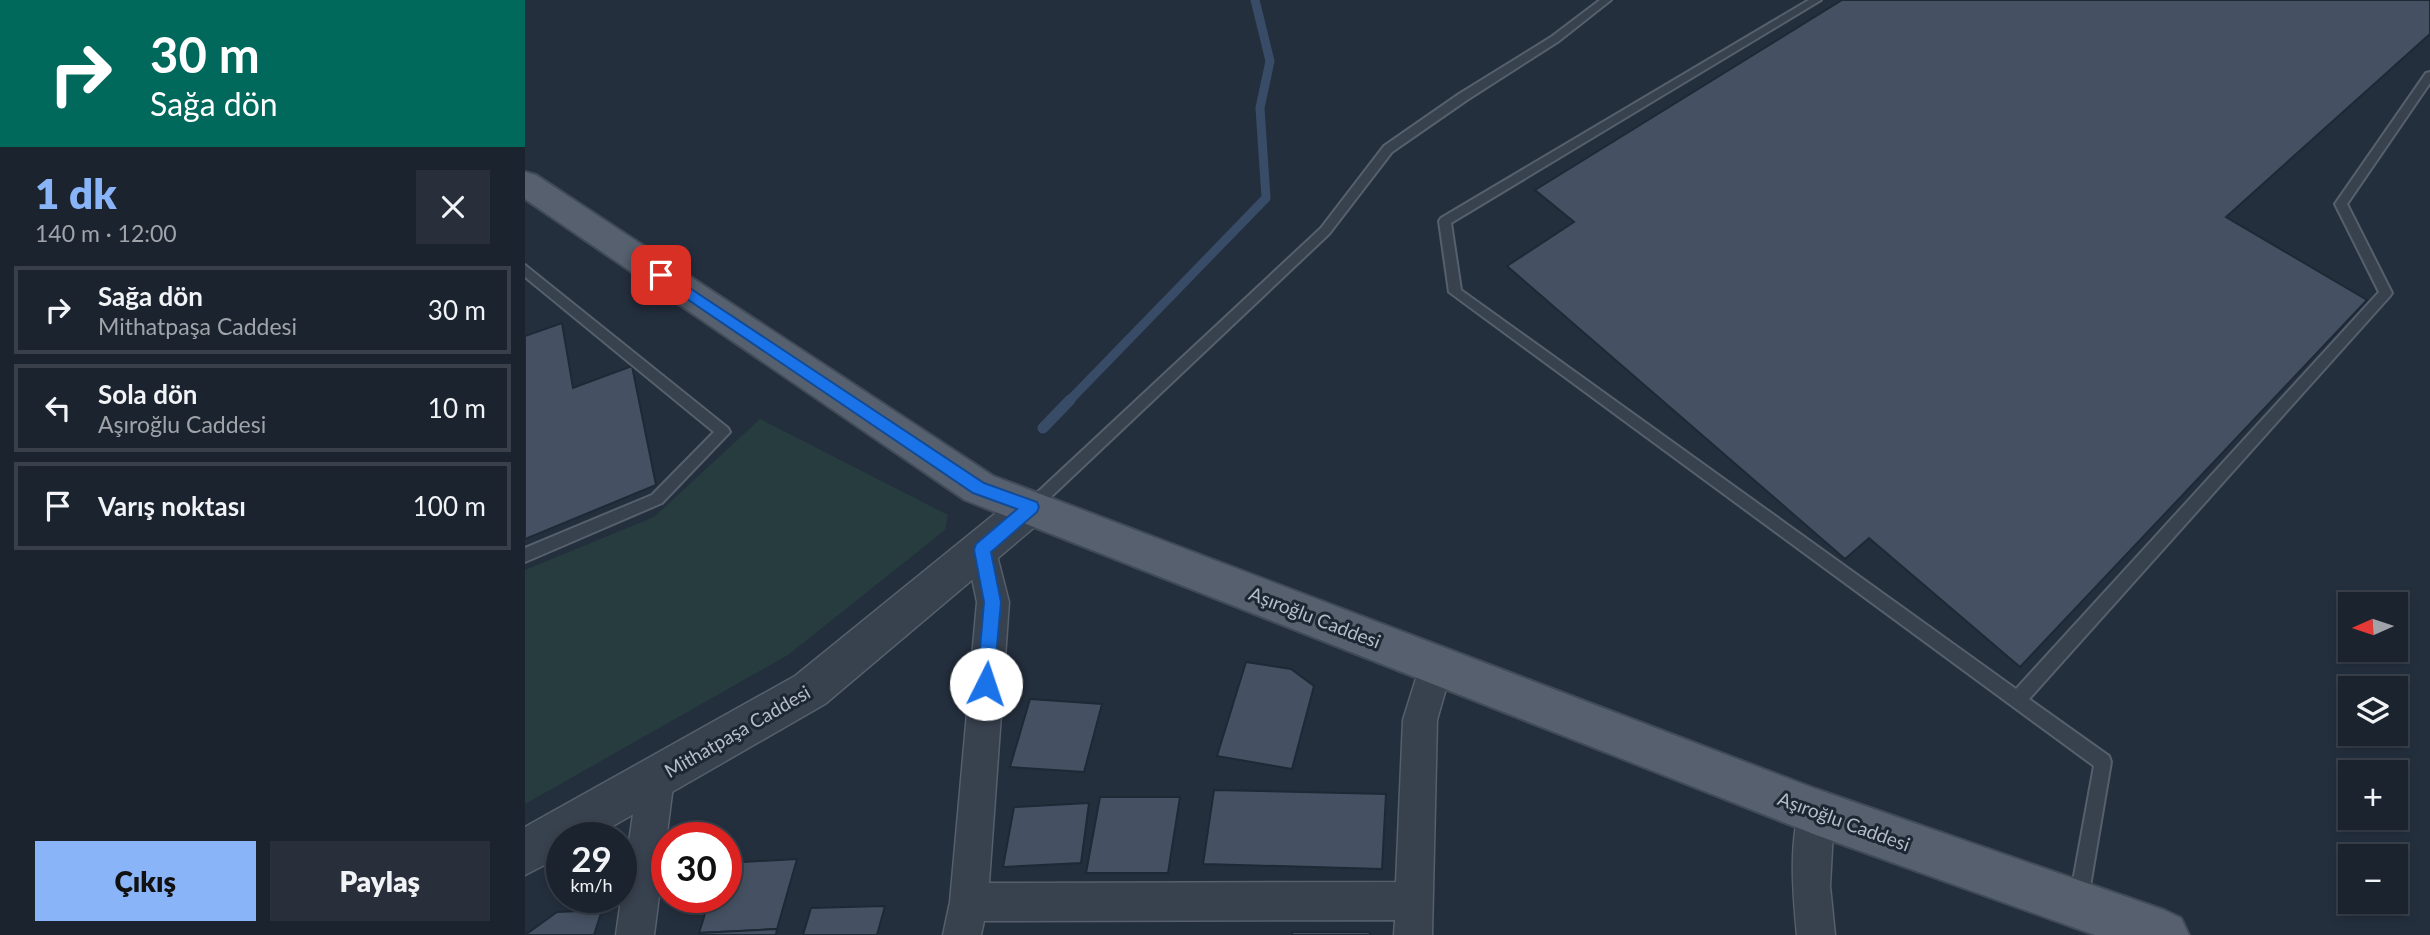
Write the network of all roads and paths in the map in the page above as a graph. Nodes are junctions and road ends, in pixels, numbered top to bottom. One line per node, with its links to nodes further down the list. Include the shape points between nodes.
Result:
1 (1606, 0): 6 (lane, via 1388,149 1325,231)
2 (1816, 0): 10 (lane, via 1445,221 1455,292)
3 (2430, 75): 10 (lane, via 2341,204 2386,293)
4 (525, 183): 6 (main road, Aşıroğlu Caddesi, via 979,488)
5 (525, 270): 8 (lane, via 723,432 657,499)
6 (1031, 507): 7 (street, Mithatpaşa Caddesi); 9 (main road, Aşıroğlu Caddesi)
7 (982, 550): 11 (street, Mithatpaşa Caddesi, via 810,691); 15 (street, via 993,602)
8 (525, 555)
9 (1436, 664): 12 (main road, Aşıroğlu Caddesi); 16 (street, via 1420,720)
10 (2017, 700): 14 (lane, via 2103,762)
11 (656, 778): 13 (street, Mithatpaşa Caddesi); 17 (street)
12 (1816, 812): 14 (main road, Aşıroğlu Caddesi); 18 (street, via 1811,886)
13 (525, 852)
14 (2077, 906): 19 (main road, Aşıroğlu Caddesi)
15 (965, 918): 16 (street)
16 (1414, 918)
17 (635, 935)
18 (1816, 935)
19 (2164, 935)

